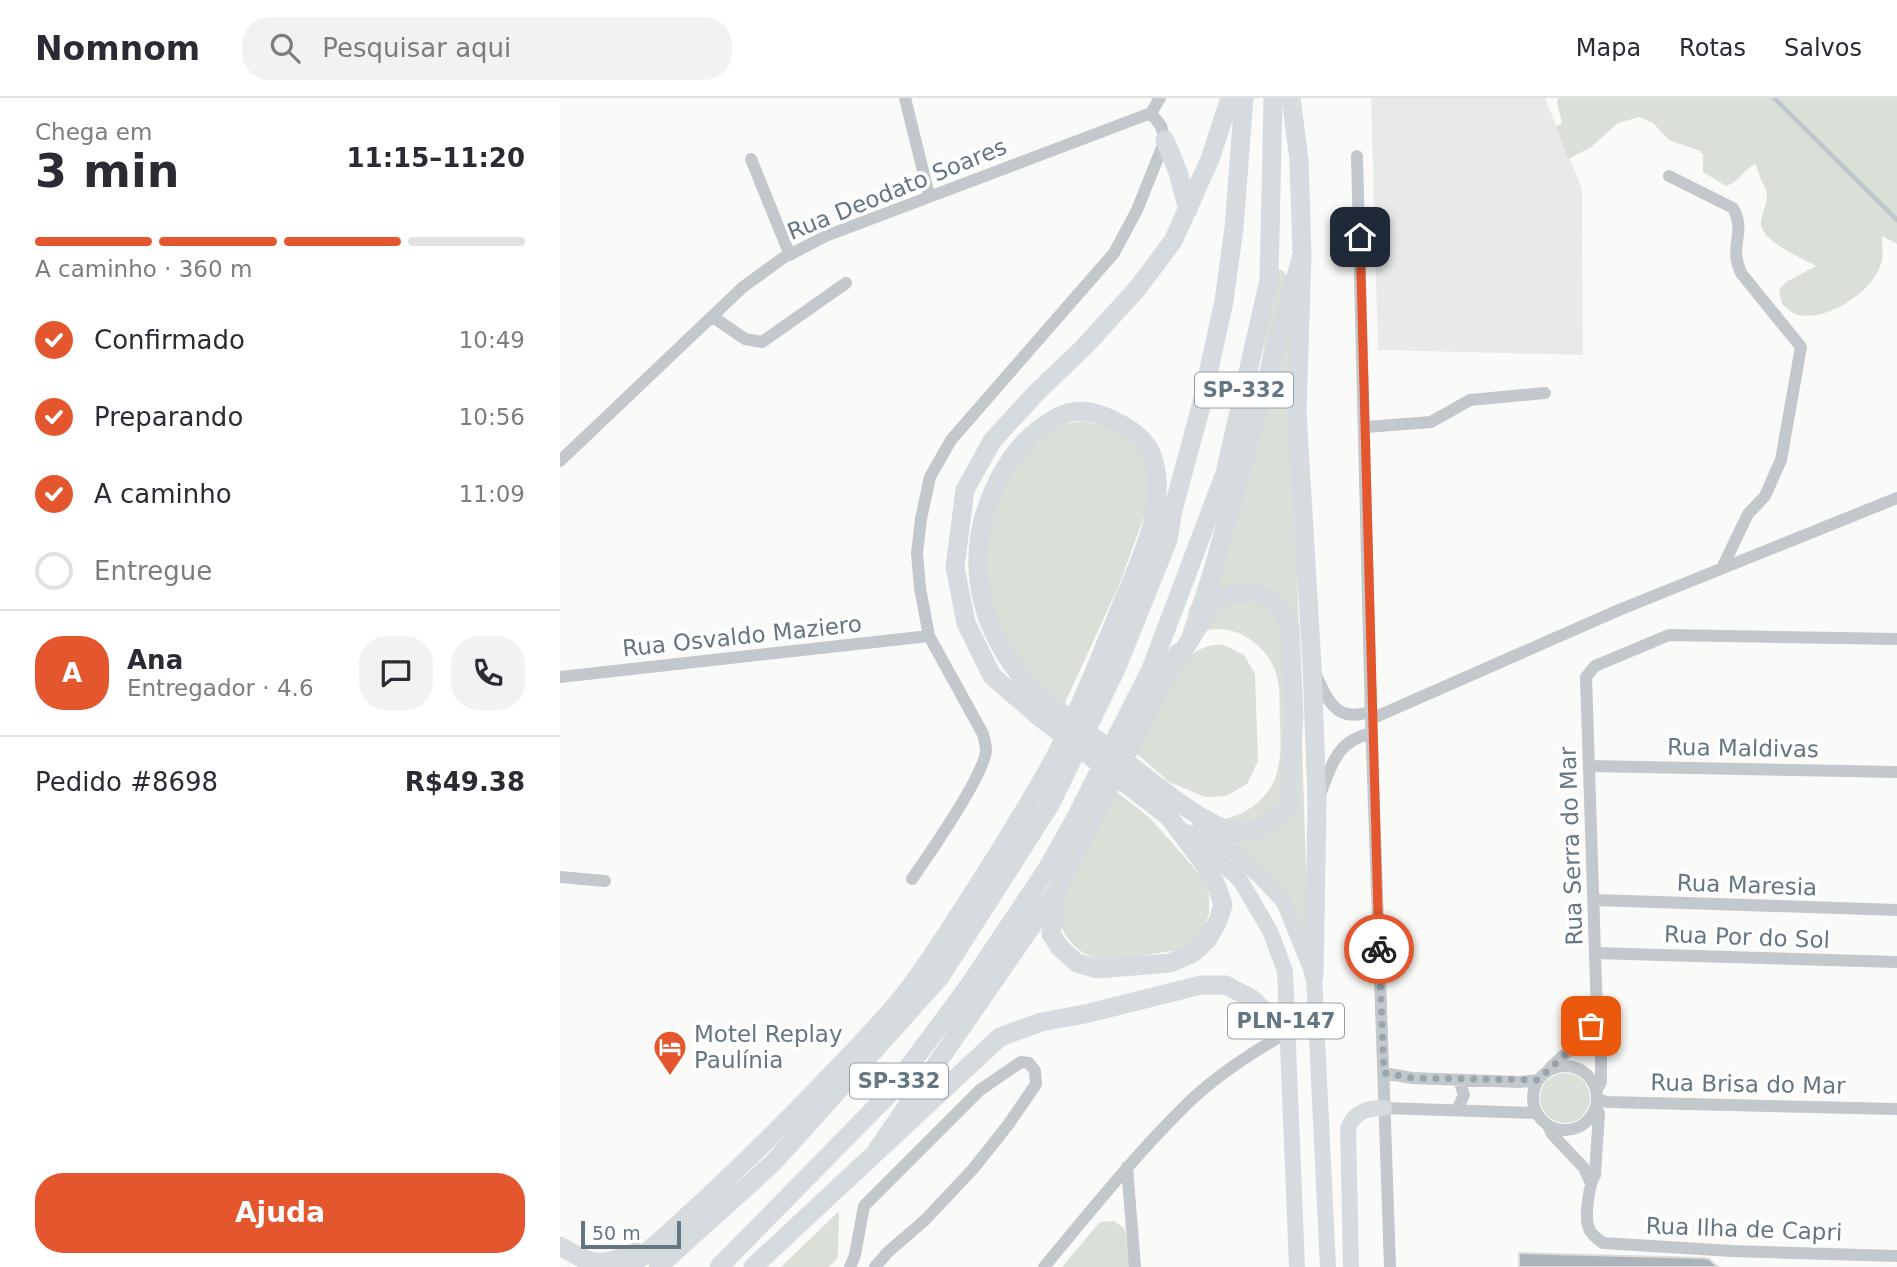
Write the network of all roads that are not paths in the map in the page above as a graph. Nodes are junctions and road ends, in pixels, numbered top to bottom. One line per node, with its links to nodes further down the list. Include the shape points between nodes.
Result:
1 (905, 98): 12 (street)
2 (1160, 98): 7 (street)
3 (1230, 98): 13 (highway)
4 (1244, 98): 67 (highway, SP-332, via 1224,301 1168,540 1116,669 1050,805 940,977 773,1163)
5 (1273, 98): 68 (highway, SP-332, via 1269,280 1225,473 1151,669 1054,857 968,987 887,1096)
6 (1291, 98): 15 (highway, via 1299,160)
7 (1151, 113): 8 (street); 12 (street, Rua Deodato Soares)
8 (1165, 139): 13 (highway); 23 (street, via 1114,253 951,440 930,477 917,553)
9 (1357, 156): 19 (street)
10 (751, 159): 14 (street)
11 (1669, 176): 22 (street, via 1733,208 1740,226 1735,259 1741,273 1801,347 1781,460)
12 (929, 195): 14 (street, Rua Deodato Soares)
13 (1188, 210): 28 (highway, via 1173,241 1137,289 992,440 965,490 955,567 966,623 992,676)
14 (790, 255): 17 (street, Rua Deodato Soares, via 743,287)
15 (1302, 255): 25 (highway, via 1203,602); 26 (highway, via 1297,412)
16 (846, 283): 17 (street, via 762,342 746,339)
17 (713, 317): 20 (street, Rua Deodato Soares)
18 (1545, 393): 19 (street, via 1470,400 1431,422)
19 (1366, 427): 29 (street)
20 (560, 461)
21 (1897, 498): 22 (street)
22 (1722, 568): 29 (street)
23 (929, 636): 27 (street, Rua Osvaldo Maziero); 38 (street, via 983,734 986,750 970,786)
24 (1897, 639): 31 (street, Rua Serra do Mar, via 1669,635 1595,666 1586,677)
25 (1172, 664): 34 (highway, via 1214,601 1230,594 1254,592 1271,600 1290,625 1294,714 1289,805 1271,824 1243,832 1219,826); 40 (highway)
26 (1312, 665): 29 (street, via 1333,706 1342,713); 35 (highway)
27 (560, 677)
28 (1040, 707): 33 (highway); 61 (highway, via 987,618 978,582 978,542 985,506 1005,465 1028,438 1074,410 1097,412 1136,433 1149,447 1156,465 1156,499 1131,581 1056,754 906,992 794,1114)
29 (1371, 715): 30 (street)
30 (1372, 733): 35 (street, via 1357,736 1341,750); 49 (street)
31 (1589, 766): 32 (street, Rua Maldivas); 41 (street, Rua Serra do Mar)
32 (1897, 772)
33 (1147, 790): 34 (highway); 36 (highway)
34 (1168, 796): 45 (main road, via 1230,847 1284,902)
35 (1317, 802): 45 (highway)
36 (1169, 817): 40 (highway, via 1208,869 1223,905 1208,939 1192,953 1170,963 1141,966 1098,969 1077,962 1051,934); 47 (main road, PLN-147, via 1240,880 1270,931 1285,971)
37 (560, 877): 39 (street)
38 (912, 879)
39 (605, 881)
40 (1058, 888): 58 (highway)
41 (1595, 900): 42 (street, Rua Maresia); 43 (street, Rua Serra do Mar)
42 (1897, 910)
43 (1595, 953): 44 (street, Rua Por do Sol); 46 (street, Rua Serra do Mar)
44 (1897, 962)
45 (1314, 976): 75 (main road, PLN-147)
46 (1597, 1014): 48 (street, via 1586,1035); 52 (street, Rua Serra do Mar, via 1601,1021 1601,1082)
47 (1286, 1033): 58 (highway, via 1252,999 1226,985 1201,985 1041,1021 1000,1037); 59 (street, via 1250,1053 1187,1103); 74 (main road, PLN-147)
48 (1550, 1069): 51 (street); 52 (street, via 1566,1066 1582,1071 1594,1083)
49 (1384, 1073): 50 (street); 53 (street)
50 (1459, 1080): 51 (street); 55 (street, via 1464,1095)
51 (1538, 1080): 56 (street, via 1532,1096)
52 (1597, 1099): 54 (street, Rua Brisa do Mar); 57 (street, via 1587,1122 1563,1130); 60 (street, Rua Serra do Mar, via 1595,1175)
53 (1384, 1108): 55 (street); 76 (main road, via 1367,1108 1348,1128); 77 (street)
54 (1897, 1109)
55 (1457, 1110): 56 (street)
56 (1536, 1113): 57 (street)
57 (1548, 1125): 60 (street)
58 (877, 1150): 69 (highway)
59 (1127, 1167): 72 (street); 73 (street)
60 (1590, 1181): 62 (street, Rua Serra do Mar, via 1587,1224)
61 (687, 1218): 63 (highway, via 619,1264 598,1267); 66 (highway)
62 (1592, 1234): 64 (street, Rua Ilha de Capri, via 1609,1245)
63 (560, 1246)
64 (1732, 1251): 65 (street, Rua Ilha de Capri); 78 (street)
65 (1897, 1256)
66 (630, 1267)
67 (658, 1267)
68 (719, 1267)
69 (753, 1267)
70 (850, 1267): 71 (street, via 864,1206 980,1090 1021,1062 1029,1063 1036,1084 1008,1125 964,1179)
71 (875, 1267)
72 (1044, 1267)
73 (1135, 1267)
74 (1297, 1267)
75 (1328, 1267)
76 (1351, 1267)
77 (1390, 1267)
78 (1731, 1267)

